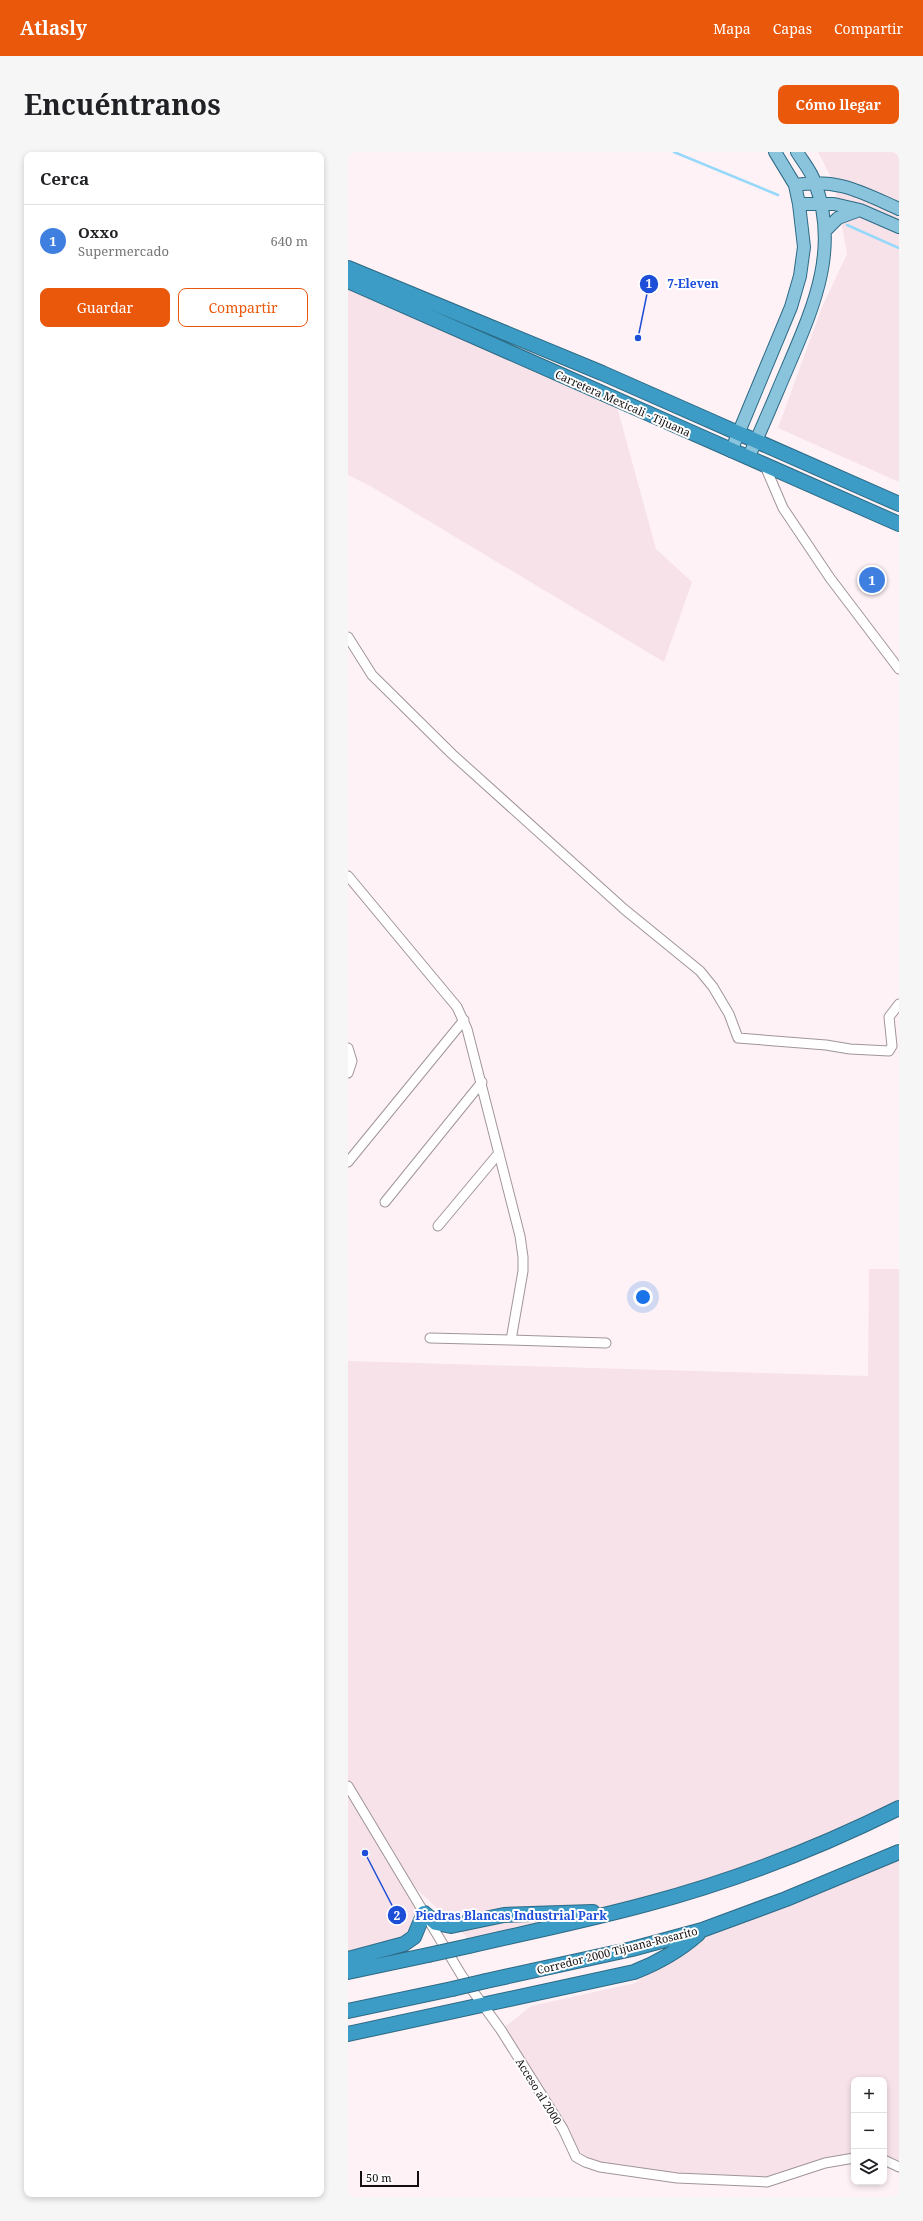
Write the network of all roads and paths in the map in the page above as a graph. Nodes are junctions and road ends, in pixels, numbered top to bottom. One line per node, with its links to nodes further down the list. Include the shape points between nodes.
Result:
1 (775, 152): 4 (main road)
2 (797, 152): 3 (main road)
3 (815, 182): 4 (main road); 6 (main road); 7 (main road, via 850,188)
4 (795, 185): 5 (main road)
5 (800, 204): 6 (main road); 13 (main road, via 804,247 792,307)
6 (821, 204): 8 (main road); 10 (main road)
7 (899, 209)
8 (860, 210): 9 (main road); 10 (main road, via 838,218)
9 (899, 227)
10 (825, 231): 14 (main road, via 823,271 814,307)
11 (348, 268): 13 (highway, Carretera Mexicali - Tijuana, via 602,373)
12 (348, 281): 15 (highway, Carretera Mexicali - Tijuana)
13 (738, 434): 14 (highway, Carretera Mexicali - Tijuana); 15 (main road)
14 (756, 442): 16 (main road); 18 (highway, Carretera Mexicali - Tijuana)
15 (731, 451): 16 (highway, Carretera Mexicali - Tijuana)
16 (748, 458): 17 (highway, Carretera Mexicali - Tijuana)
17 (765, 466): 19 (highway, Carretera Mexicali - Tijuana); 21 (street, via 783,508 830,578)
18 (899, 504)
19 (899, 524)
20 (348, 637): 23 (street, via 372,675 452,754 624,909 700,971 729,1014 738,1038 889,1051 892,1046 889,1017)
21 (899, 669)
22 (348, 876): 24 (street, via 447,995)
23 (899, 1004)
24 (464, 1020): 27 (street); 29 (street)
25 (348, 1048): 26 (street, via 352,1061)
26 (348, 1073)
27 (482, 1082): 28 (street); 30 (street)
28 (499, 1153): 31 (street); 33 (street, via 523,1257 523,1271)
29 (348, 1162)
30 (385, 1202)
31 (438, 1226)
32 (430, 1338): 33 (street)
33 (511, 1340): 34 (street)
34 (606, 1343)
35 (348, 1786): 39 (street, Acceso al 2000)
36 (899, 1808): 38 (highway, via 782,1860 646,1904)
37 (899, 1852): 40 (highway, Corredor 2000 Tijuana-Rosarito, via 786,1899)
38 (609, 1912): 39 (highway, via 504,1915 451,1926 436,1922); 42 (highway, bridge)
39 (424, 1913): 41 (highway, via 414,1937 404,1944); 43 (street, Acceso al 2000)
40 (702, 1930): 43 (highway, via 672,1953 634,1972 539,1994); 44 (highway, Corredor 2000 Tijuana-Rosarito, bridge, via 632,1949)
41 (348, 1959)
42 (348, 1972)
43 (481, 2004): 45 (highway); 46 (street, Acceso al 2000, via 501,2030 563,2129 576,2157 585,2162 600,2167 677,2178 767,2182 825,2163)
44 (348, 2011)
45 (348, 2034)
46 (851, 2159)
47 (887, 2161): 48 (street)
48 (899, 2167)

